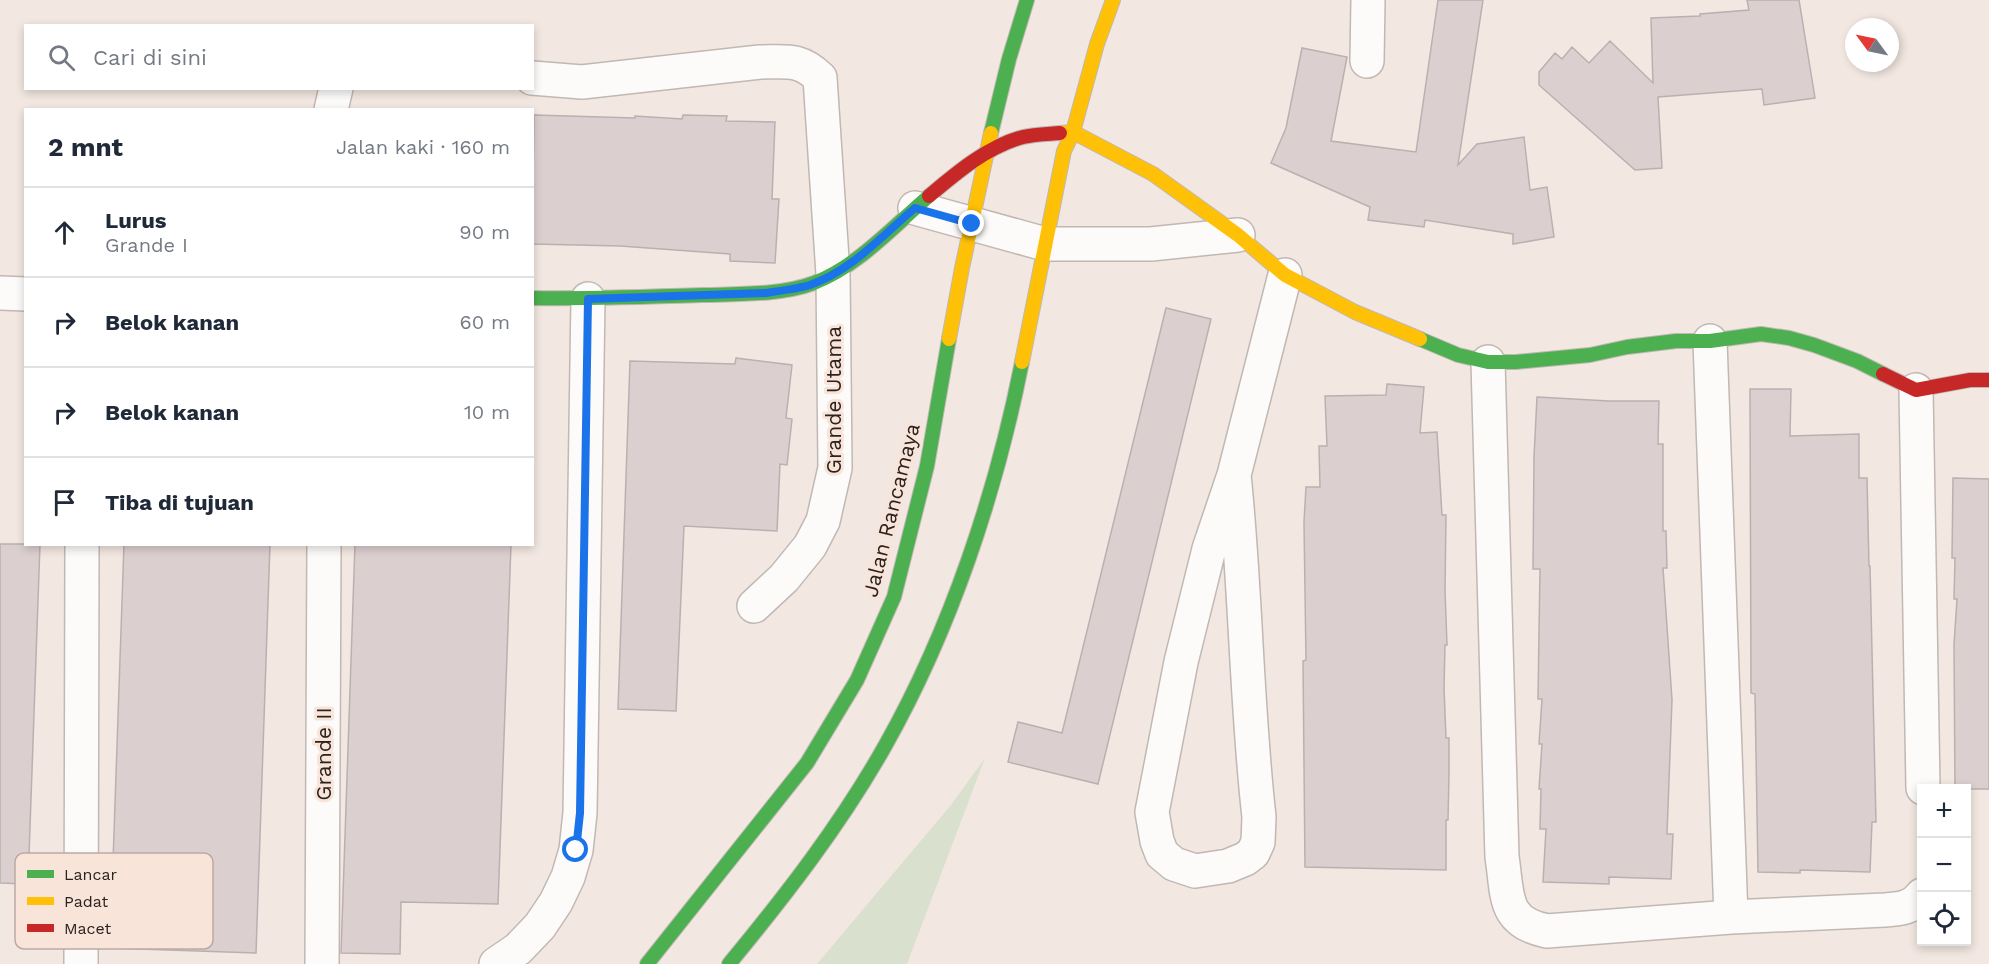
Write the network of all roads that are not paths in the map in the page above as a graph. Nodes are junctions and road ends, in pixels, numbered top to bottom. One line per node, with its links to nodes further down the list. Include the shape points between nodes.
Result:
1 (1028, 0): 9 (street, Jalan Rancamaya)
2 (1113, 0): 8 (street)
3 (1368, 0): 4 (street)
4 (1367, 61)
5 (534, 78): 14 (street, Grande Utama, via 582,82 760,62 801,63 810,68 820,78 822,95)
6 (336, 90): 7 (street)
7 (331, 108)
8 (1073, 132): 9 (street, via 1023,137); 12 (street, via 1153,174); 13 (street, via 1064,151)
9 (986, 153): 10 (street); 11 (street, Jalan Rancamaya)
10 (915, 208): 11 (street); 14 (street)
11 (972, 224): 13 (street); 36 (street, Jalan Rancamaya, via 924,476 886,617 857,680 807,763)
12 (1238, 235): 13 (street, via 1151,244); 15 (street)
13 (1045, 244): 37 (street, via 1001,453 965,565 921,677 853,800)
14 (833, 274): 19 (street, via 812,284 765,293); 27 (street, Grande Utama, via 836,468 829,501 810,546)
15 (1286, 275): 21 (street, via 1355,312 1458,355); 24 (street)
16 (0, 293): 17 (street)
17 (24, 294)
18 (534, 298): 19 (street)
19 (588, 299): 35 (street, via 580,813 576,850 568,877 540,926 518,949)
20 (1710, 341): 21 (street, via 1676,341 1590,356); 23 (street, via 1761,334 1789,338 1857,361); 31 (street)
21 (1488, 362): 31 (street, via 1502,857 1515,917 1530,928 1547,931)
22 (1989, 380): 23 (street)
23 (1916, 390): 28 (street)
24 (1234, 475): 24 (street, via 1209,549 1181,662 1152,812 1162,854 1174,864 1195,871 1245,860 1258,842)
25 (82, 546): 29 (street)
26 (324, 546): 34 (street, Grande II)
27 (754, 606)
28 (1923, 784)
29 (81, 853)
30 (1917, 902): 31 (street, via 1904,908)
31 (1731, 917)
32 (81, 949): 33 (street)
33 (81, 964)
34 (322, 964)
35 (496, 964)
36 (647, 964)
37 (729, 964)

